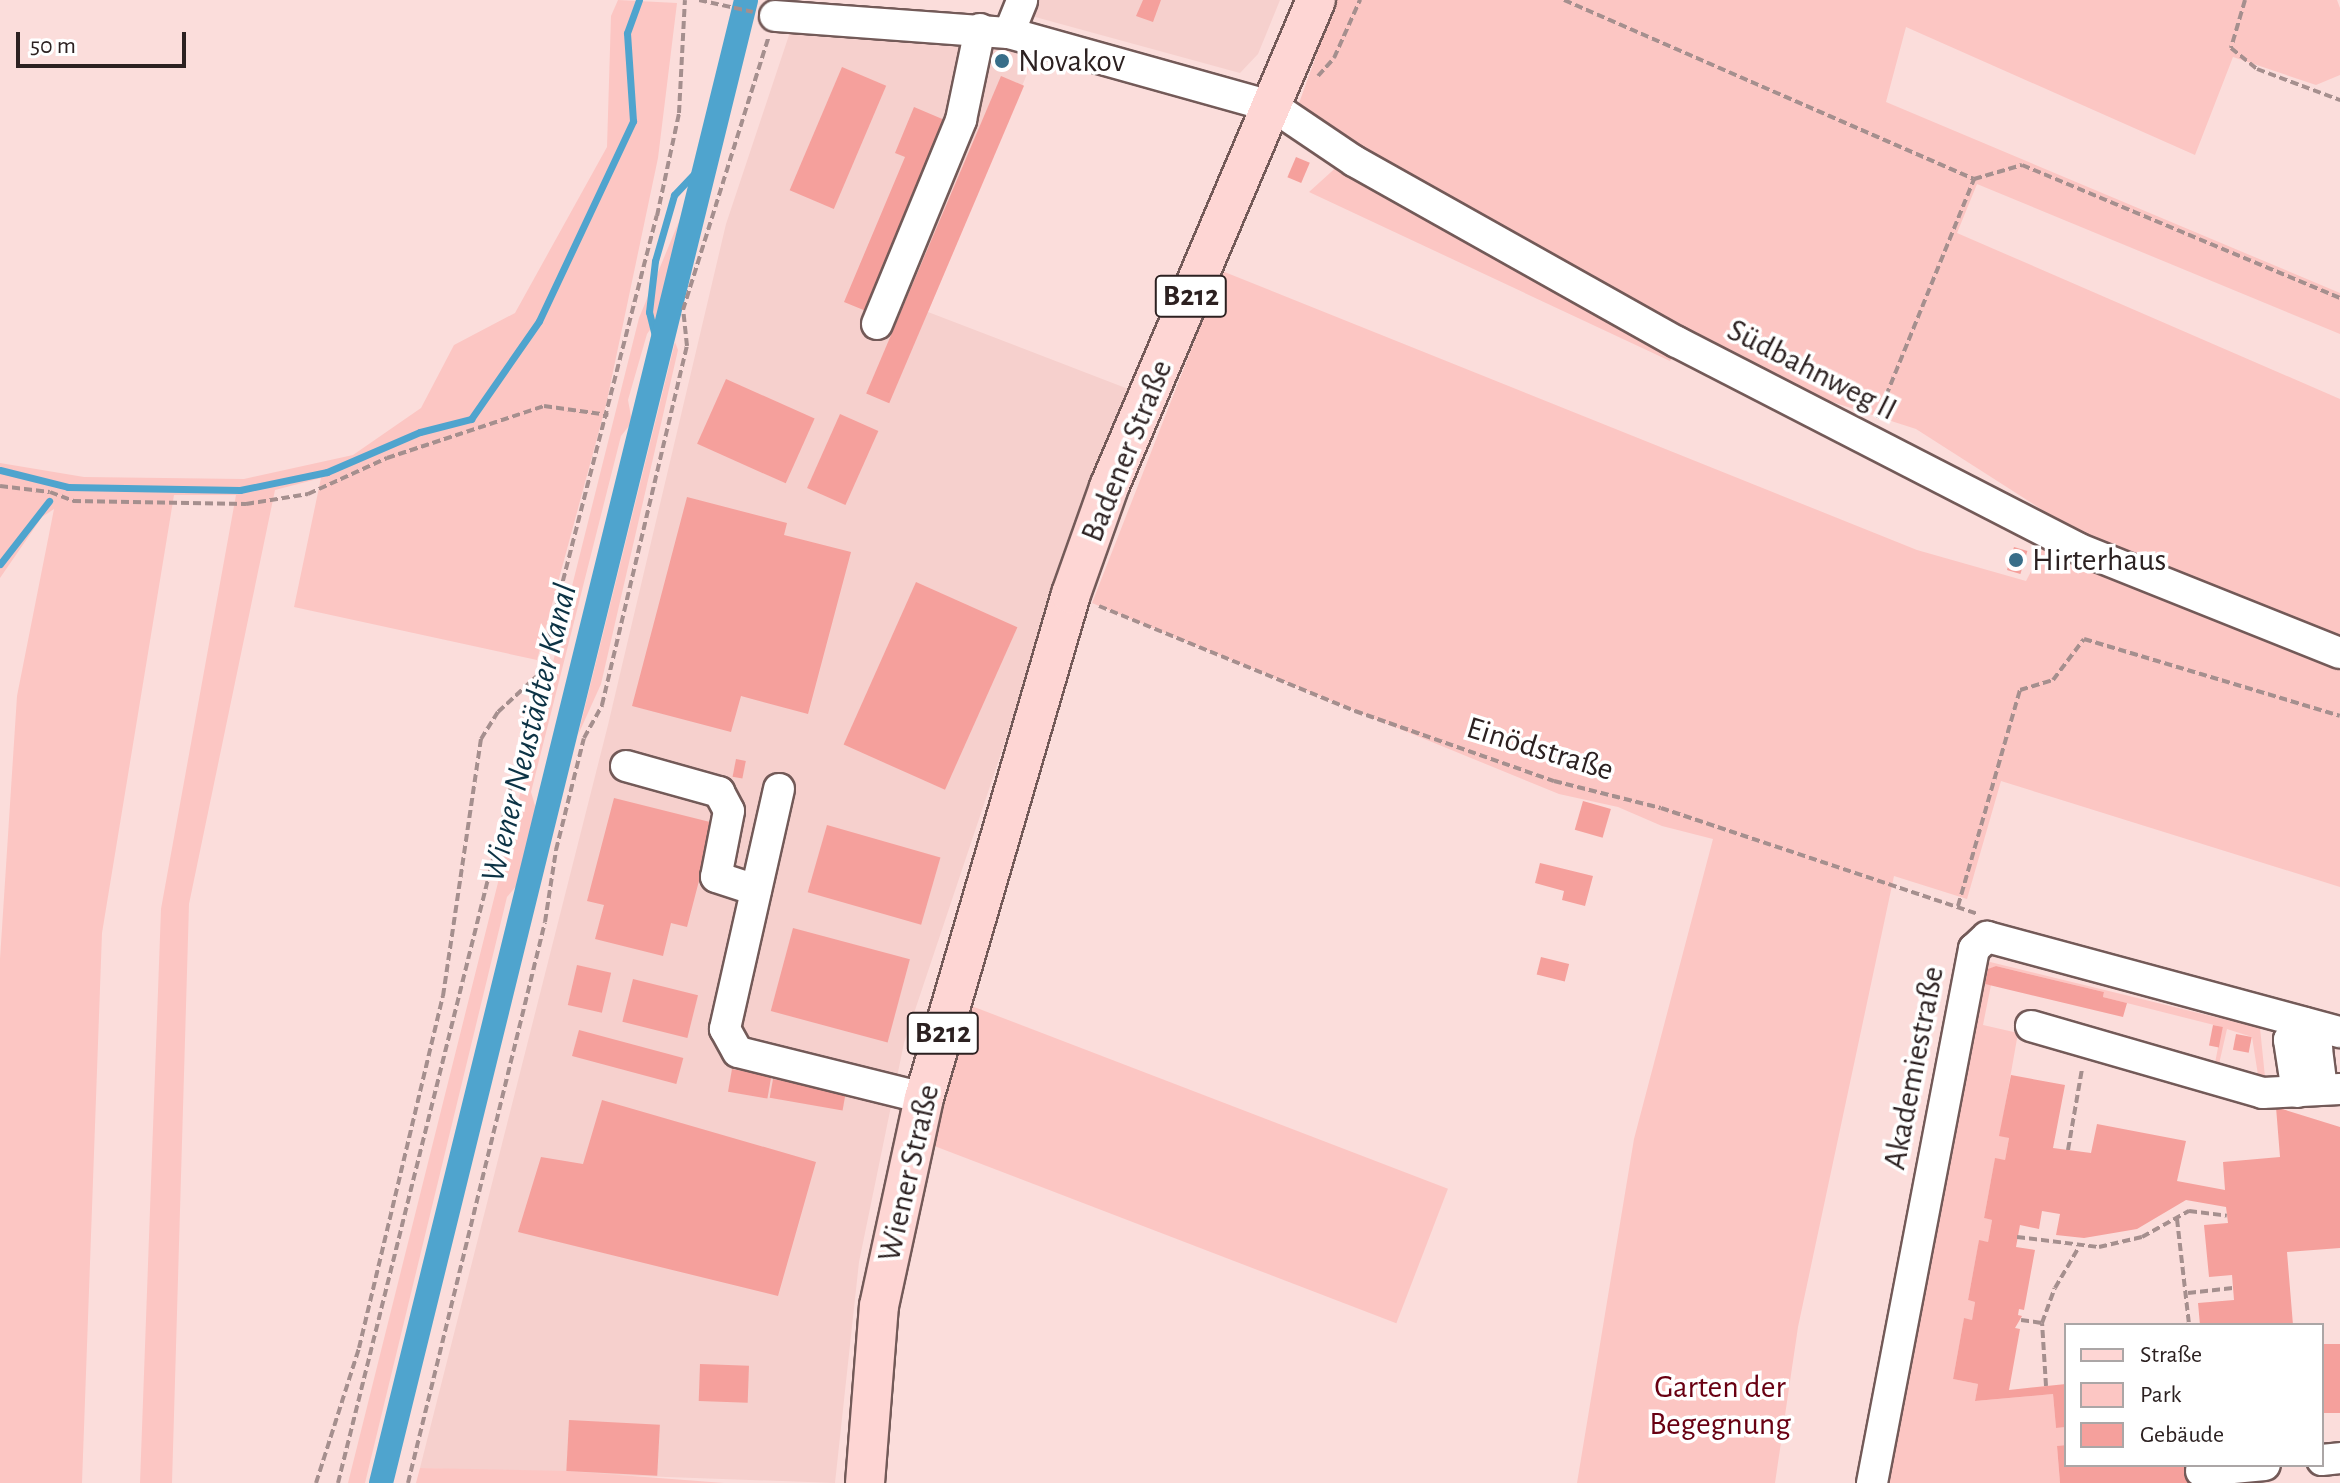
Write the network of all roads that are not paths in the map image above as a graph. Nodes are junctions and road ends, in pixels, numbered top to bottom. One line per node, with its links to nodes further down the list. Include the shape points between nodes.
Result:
1 (1022, 0): 4 (street)
2 (1316, 0): 5 (main road, Badener Straße / B212)
3 (775, 16): 4 (street, Südbahnweg II)
4 (995, 31): 5 (street, Südbahnweg II); 6 (street)
5 (1274, 107): 7 (main road, Badener Straße / B212, via 1109,487); 8 (street, Südbahnweg II, via 1354,161 1677,342 2077,548)
6 (877, 324)
7 (1071, 594): 16 (main road, Wiener Straße / B212)
8 (2340, 653)
9 (626, 766): 11 (street, via 719,792 729,811 716,877)
10 (779, 789): 11 (street)
11 (756, 890): 16 (street, via 725,1029 738,1052)
12 (2304, 1023): 14 (street); 15 (street, via 2289,1040); 20 (street, Akademiestraße, via 1987,937 1974,949)
13 (2031, 1026): 15 (street, via 2263,1093)
14 (2340, 1032)
15 (2320, 1090)
16 (924, 1098): 19 (main road, Wiener Straße / B212, via 879,1306)
17 (2244, 1467): 18 (street)
18 (2201, 1471)
19 (865, 1483)
20 (1872, 1483)

